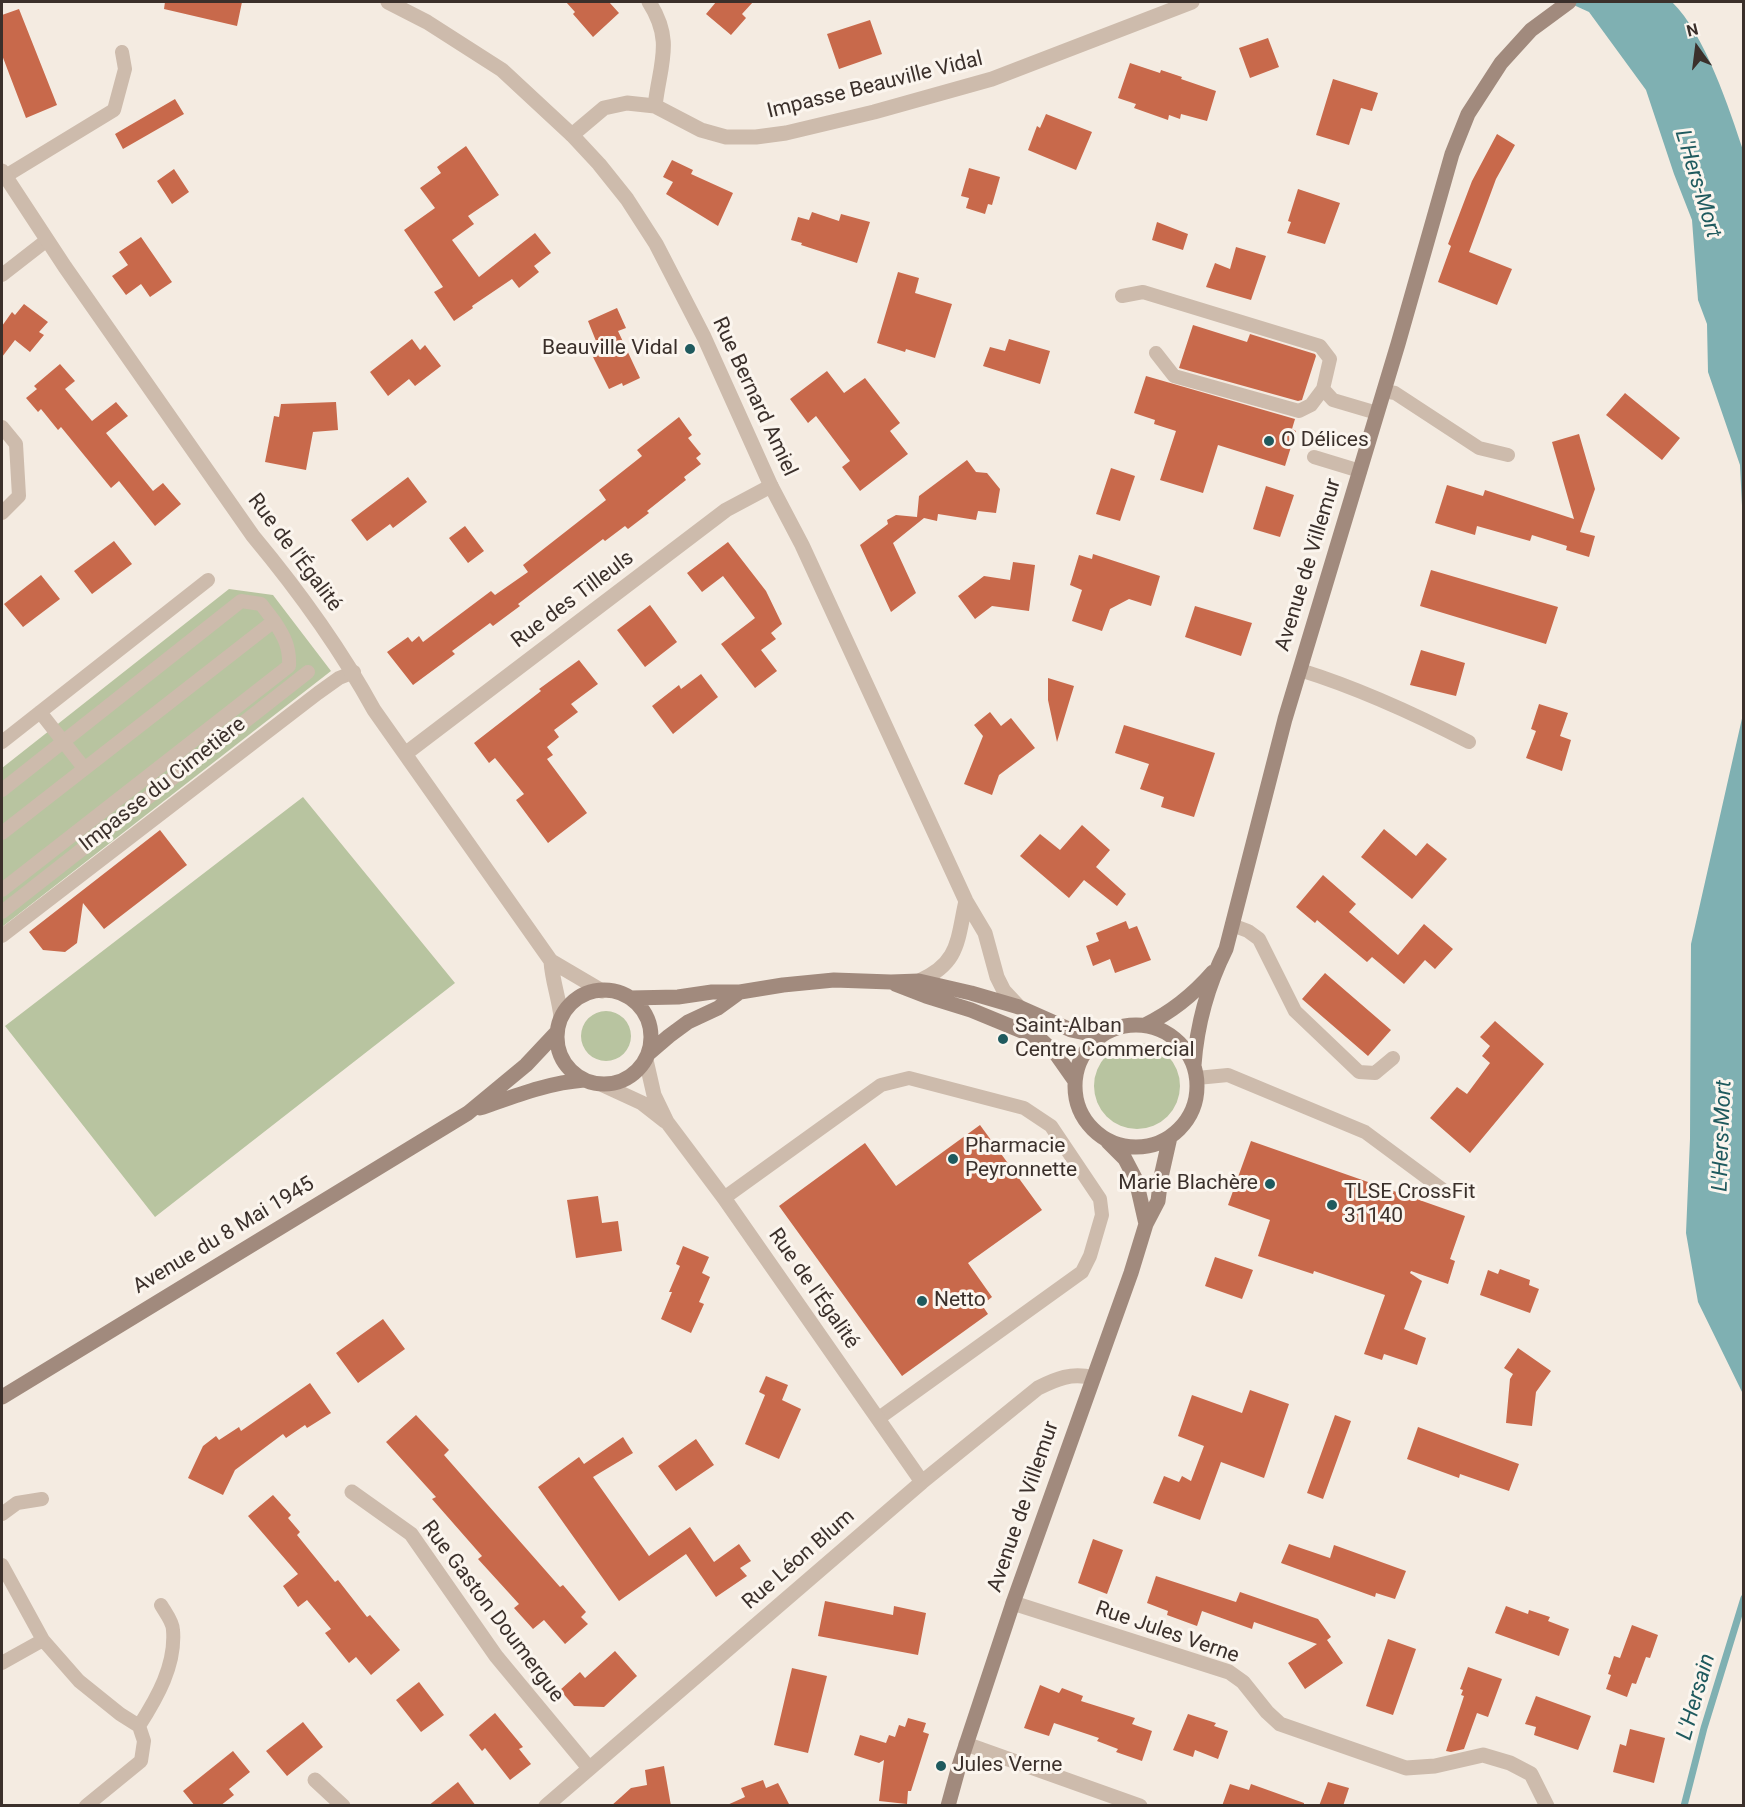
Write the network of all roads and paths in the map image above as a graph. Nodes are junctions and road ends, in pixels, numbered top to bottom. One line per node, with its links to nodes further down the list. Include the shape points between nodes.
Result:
1 (388, 2): 7 (street, Rue Bernard Amiel, via 502,70)
2 (649, 2): 6 (street, via 663,28 664,55)
3 (1192, 2): 6 (street, Impasse Beauville Vidal, via 992,79 786,133 726,137 701,130)
4 (1569, 2): 14 (main road, Avenue de Villemur, via 1531,30 1501,63 1468,114 1452,154)
5 (122, 52): 8 (lane, via 125,69 114,110)
6 (655, 106): 7 (street, Impasse Beauville Vidal, via 627,103 604,108)
7 (572, 135): 20 (street, Rue Bernard Amiel, via 627,199 656,244 705,337)
8 (3, 174): 9 (street, Rue de l'Égalité)
9 (47, 240): 10 (lane); 26 (street, Rue de l'Égalité, via 253,536)
10 (2, 275)
11 (1122, 296): 13 (lane, via 1143,292 1320,346 1330,359)
12 (1156, 353): 13 (lane, via 1174,376 1299,411 1311,405)
13 (1323, 389): 15 (lane, via 1333,400)
14 (1384, 391): 15 (main road, Avenue de Villemur); 17 (lane, via 1395,393 1479,448)
15 (1377, 413): 19 (main road, Avenue de Villemur)
16 (2, 427): 21 (lane, via 16,444 19,496)
17 (1508, 455)
18 (1314, 457): 19 (lane)
19 (1360, 471): 24 (main road, Avenue de Villemur)
20 (771, 486): 31 (street, Rue des Tilleuls, via 726,510); 38 (street, Rue Bernard Amiel)
21 (2, 513)
22 (208, 580): 27 (lane)
23 (274, 621): 28 (lane, via 261,604 241,602); 32 (lane); 34 (lane, via 286,639 289,666)
24 (1300, 670): 30 (lane, via 1430,722); 40 (main road, Avenue de Villemur)
25 (308, 672): 35 (lane)
26 (354, 672): 31 (street, Rue de l'Égalité, via 374,710); 41 (lane, Impasse du Cimetière, via 318,693)
27 (40, 712): 28 (lane); 29 (lane)
28 (63, 741): 32 (lane); 33 (lane)
29 (2, 742)
30 (1469, 742)
31 (405, 754): 42 (street, Rue de l'Égalité)
32 (84, 768): 36 (lane)
33 (2, 790)
34 (126, 793): 35 (lane); 37 (lane)
35 (137, 806): 39 (lane)
36 (2, 833)
37 (2, 890)
38 (966, 901): 44 (street, via 957,948 936,973); 49 (street, Rue Bernard Amiel, via 985,933 996,977)
39 (2, 912)
40 (1232, 925): 43 (main road, Avenue de Villemur); 54 (lane, via 1259,939 1295,1011 1359,1072 1375,1073)
41 (2, 936)
42 (551, 962): 46 (street, Rue de l'Égalité); 50 (street, Rue de l'Égalité)
43 (1215, 970): 51 (main road, Avenue de Villemur, via 1176,1008); 55 (main road, Avenue de Villemur, via 1196,1038)
44 (919, 981): 45 (main road); 49 (main road)
45 (891, 982): 47 (main road, via 834,980); 57 (main road, via 1039,1038)
46 (602, 991): 48 (main road); 50 (main road, via 578,999 568,1007)
47 (740, 992): 48 (main road); 53 (main road, via 688,1022)
48 (630, 998): 53 (main road, via 640,1006 649,1023 651,1042)
49 (1019, 1007): 52 (main road, via 1071,1030)
50 (559, 1024): 56 (main road, via 558,1047 563,1060); 59 (main road, Avenue du 8 Mai 1945, via 526,1065)
51 (1145, 1026): 52 (main road, via 1130,1025); 55 (main road, via 1175,1038 1186,1050)
52 (1101, 1036): 57 (main road, via 1079,1064)
53 (647, 1057): 58 (main road, via 628,1078); 60 (street, Rue de l'Égalité, via 654,1095)
54 (1392, 1058)
55 (1195, 1071): 61 (main road, via 1197,1095 1192,1111); 63 (lane, via 1228,1075 1365,1132)
56 (584, 1080): 58 (main road); 59 (main road, Avenue du 8 Mai 1945, via 539,1087)
57 (1075, 1081): 62 (main road, via 1081,1114)
58 (603, 1085): 60 (street, Rue de l'Égalité, via 642,1103)
59 (468, 1113): 67 (main road, Avenue du 8 Mai 1945)
60 (667, 1122): 64 (street, Rue de l'Égalité)
61 (1170, 1137): 62 (main road, via 1149,1146 1126,1146); 65 (main road, Avenue de Villemur, via 1158,1201)
62 (1105, 1138): 65 (main road, Avenue de Villemur, via 1125,1159 1136,1180)
63 (1446, 1192)
64 (724, 1198): 68 (street, Rue de l'Égalité); 68 (lane, via 881,1085 909,1078 1024,1108 1051,1126 1100,1199 1102,1215 1082,1272)
65 (1146, 1224): 66 (main road, Avenue de Villemur)
66 (1093, 1378): 69 (street, Rue Léon Blum, via 1080,1374 1038,1388); 74 (main road, Avenue de Villemur)
67 (2, 1397)
68 (879, 1418): 69 (street, Rue de l'Égalité)
69 (922, 1482): 80 (street, Rue Léon Blum)
70 (352, 1492): 80 (street, Rue Gaston Doumergue, via 411,1534 496,1656)
71 (42, 1498): 72 (lane, via 17,1503)
72 (2, 1514)
73 (2, 1565): 76 (lane)
74 (1012, 1602): 79 (main road, Avenue de Villemur); 87 (street, Rue Jules Verne, via 1229,1672 1280,1724 1406,1768 1435,1767 1483,1755 1510,1763 1531,1774)
75 (161, 1605): 78 (lane, via 173,1628 171,1655 159,1695)
76 (43, 1640): 77 (lane); 78 (lane, via 79,1681)
77 (2, 1663)
78 (139, 1726): 82 (lane, via 144,1741 141,1761)
79 (966, 1744): 85 (main road, Avenue de Villemur); 86 (street)
80 (589, 1768): 84 (street, Rue Léon Blum)
81 (315, 1780): 83 (street)
82 (86, 1806)
83 (344, 1806)
84 (546, 1806)
85 (948, 1806)
86 (1140, 1806)
87 (1547, 1806)

